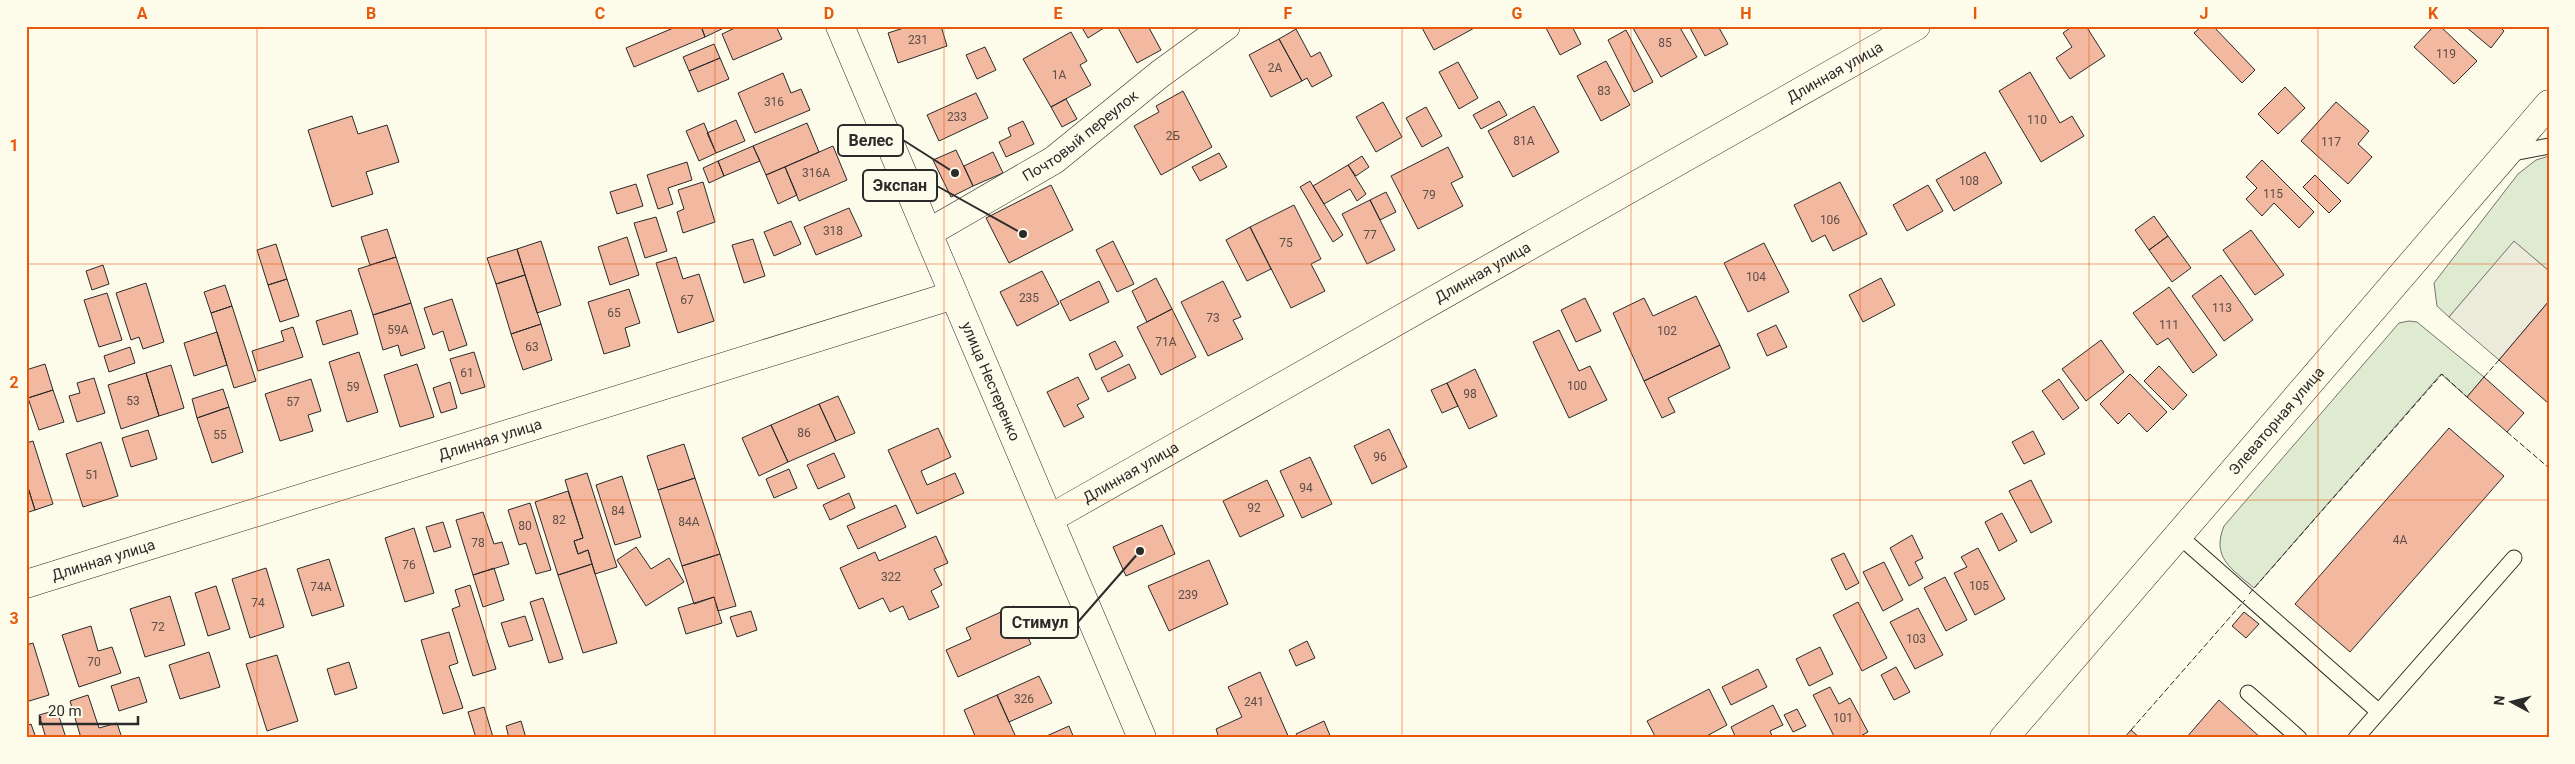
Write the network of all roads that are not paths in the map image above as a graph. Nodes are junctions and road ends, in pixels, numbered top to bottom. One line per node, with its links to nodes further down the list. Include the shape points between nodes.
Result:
1 (840, 26): 7 (street, улица Нестеренко)
2 (1226, 26): 7 (street, Почтовый переулок, via 1160,74 1054,160)
3 (1916, 26): 9 (street, Длинная улица)
4 (2549, 104): 6 (street, Элеваторная улица)
5 (2549, 146): 6 (lane)
6 (2506, 154): 10 (street, Элеваторная улица)
7 (928, 233): 8 (street, улица Нестеренко)
8 (954, 295): 9 (street, улица Нестеренко); 12 (street, Длинная улица)
9 (1049, 519): 15 (street, улица Нестеренко)
10 (2178, 535): 14 (lane); 16 (street, Элеваторная улица)
11 (2514, 558): 14 (lane)
12 (26, 584)
13 (2248, 692): 17 (lane)
14 (2379, 712): 18 (lane)
15 (1142, 738)
16 (2004, 738)
17 (2299, 738)
18 (2356, 738)

